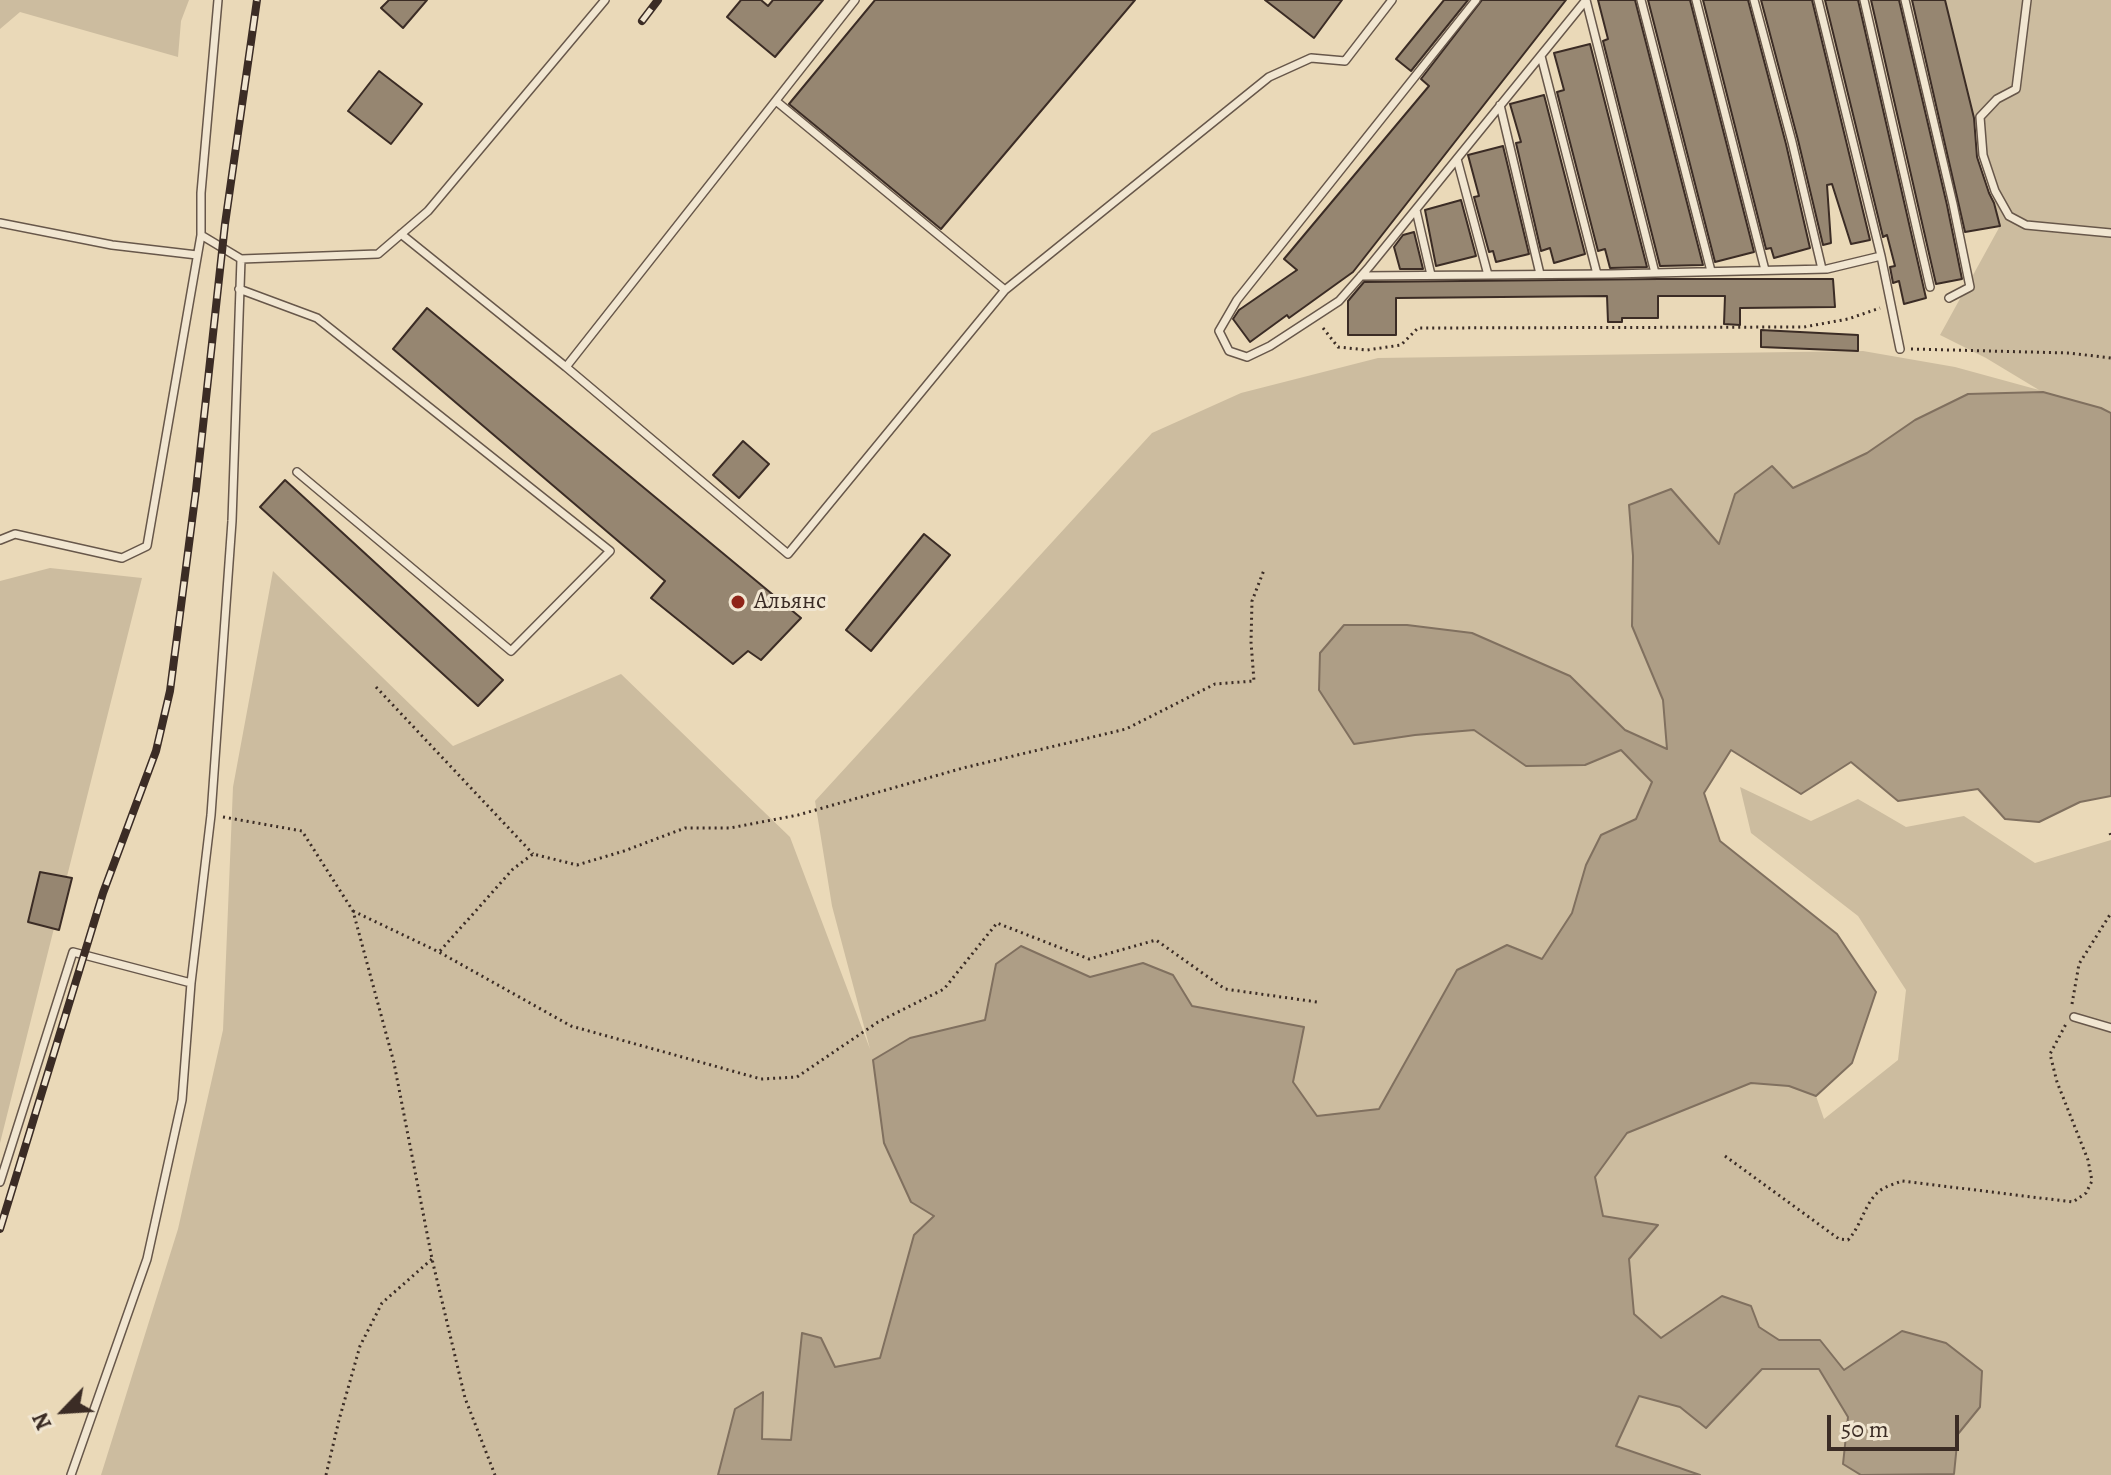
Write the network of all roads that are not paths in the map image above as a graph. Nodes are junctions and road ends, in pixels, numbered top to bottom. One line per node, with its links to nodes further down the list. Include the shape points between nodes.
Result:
1 (218, 0): 22 (lane)
2 (605, 0): 21 (lane, via 428,211)
3 (855, 0): 15 (lane)
4 (1392, 0): 37 (lane, via 1345,61 1311,58 1269,77)
5 (1476, 0): 34 (lane, via 1237,300 1219,331 1229,351 1247,357 1339,301)
6 (1586, 0): 14 (lane); 29 (lane)
7 (1641, 0): 28 (lane)
8 (1696, 0): 27 (lane)
9 (1754, 0): 26 (lane)
10 (1818, 0): 24 (lane)
11 (1864, 0): 35 (lane)
12 (1905, 0): 38 (lane, via 1970,287)
13 (2027, 0): 20 (lane, via 2016,89 1980,117 1983,155 1995,191 2009,216 2026,225)
14 (1541, 56): 16 (lane); 31 (lane)
15 (776, 101): 37 (lane); 40 (lane)
16 (1500, 105): 17 (lane); 30 (lane)
17 (1457, 159): 18 (lane); 33 (lane)
18 (1416, 210): 32 (lane); 34 (lane)
19 (0, 223): 23 (lane)
20 (2111, 233)
21 (401, 234): 25 (lane, via 378,254); 40 (lane)
22 (201, 235): 23 (lane); 25 (lane)
23 (197, 255): 42 (lane, via 147,546 122,558 15,534)
24 (1881, 256): 26 (lane); 39 (lane)
25 (241, 259): 36 (lane)
26 (1822, 269): 27 (lane)
27 (1765, 270): 28 (lane)
28 (1711, 271): 29 (lane)
29 (1655, 273): 31 (lane)
30 (1540, 274): 31 (lane); 33 (lane)
31 (1597, 274)
32 (1431, 275): 33 (lane); 34 (lane)
33 (1488, 275)
34 (1361, 276)
35 (1930, 287)
36 (239, 289): 41 (lane, via 317,318 610,551 511,651); 43 (lane, via 232,521 211,815)
37 (1005, 290): 40 (lane, via 788,554)
38 (1949, 298)
39 (1900, 349)
40 (566, 367)
41 (297, 472)
42 (0, 540)
43 (191, 983): 46 (lane, via 73,952); 47 (lane, via 182,1100 147,1259)
44 (2074, 1017): 45 (lane)
45 (2111, 1028)
46 (0, 1182)
47 (71, 1475)

